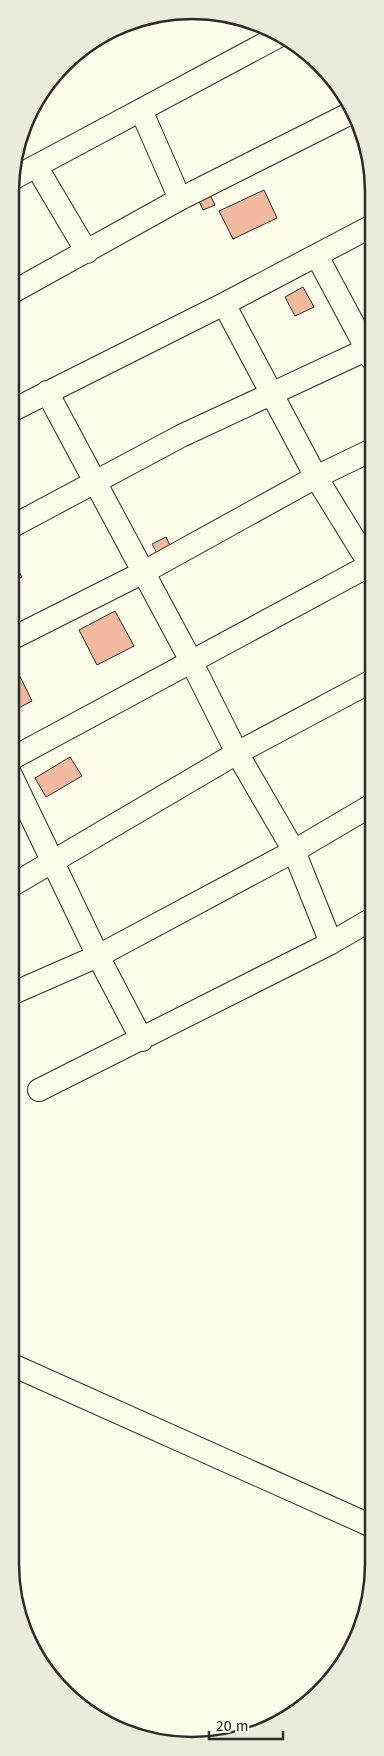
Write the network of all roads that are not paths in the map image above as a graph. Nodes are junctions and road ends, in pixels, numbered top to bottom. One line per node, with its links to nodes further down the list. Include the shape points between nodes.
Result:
1 (273, 39): 2 (street)
2 (141, 110): 4 (street); 6 (street)
3 (347, 115): 6 (street)
4 (36, 166): 5 (street); 8 (street)
5 (20, 175)
6 (180, 199): 8 (street)
7 (365, 230): 9 (street)
8 (87, 252): 10 (street)
9 (317, 256): 11 (street); 12 (street)
10 (19, 289)
11 (224, 304): 14 (street); 15 (street)
12 (365, 341)
13 (365, 355): 15 (street)
14 (47, 392): 16 (street); 19 (street)
15 (271, 394): 18 (street); 19 (street)
16 (19, 407)
17 (365, 454): 18 (street)
18 (316, 478): 21 (street); 23 (street)
19 (96, 481): 20 (street); 23 (street)
20 (19, 522)
21 (365, 554)
22 (365, 569): 25 (street)
23 (144, 572): 24 (street); 25 (street)
24 (19, 635)
25 (191, 661): 27 (street); 28 (street)
26 (365, 685): 27 (street)
27 (237, 753): 31 (street); 32 (street)
28 (19, 755)
29 (19, 791): 32 (street)
30 (365, 809): 31 (street)
31 (294, 850): 35 (street); 36 (street)
32 (54, 862): 33 (street); 36 (street)
33 (19, 882)
34 (365, 923): 35 (street)
35 (331, 943): 38 (street)
36 (98, 956): 37 (street); 38 (street)
37 (19, 991)
38 (142, 1040): 39 (street)
39 (39, 1090)
40 (19, 1368): 41 (street)
41 (365, 1523)

